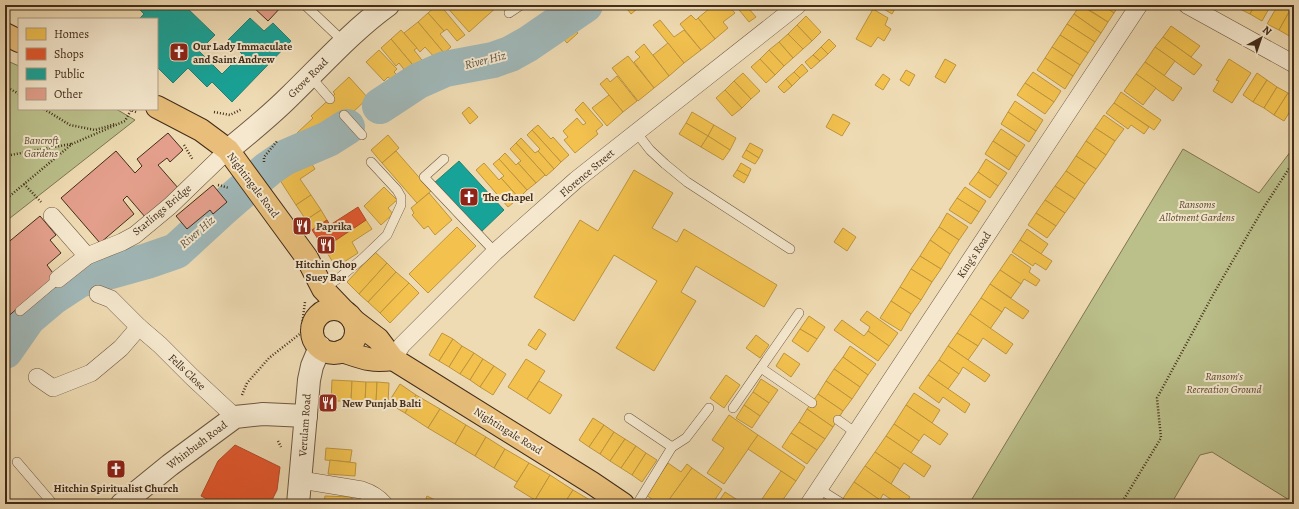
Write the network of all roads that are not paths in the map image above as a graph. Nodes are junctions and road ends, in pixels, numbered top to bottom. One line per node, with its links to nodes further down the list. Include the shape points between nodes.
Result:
1 (305, 5): 10 (lane)
2 (388, 5): 10 (street, Grove Road)
3 (521, 5): 7 (lane)
4 (798, 5): 16 (street, Florence Street)
5 (1139, 5): 45 (street, King's Road)
6 (1186, 5): 11 (street)
7 (509, 13)
8 (5, 34): 9 (main road)
9 (18, 40)
10 (344, 42): 12 (street, Grove Road)
11 (1294, 64)
12 (310, 76): 13 (lane); 18 (street, Grove Road)
13 (330, 99)
14 (158, 108): 18 (main road, Nightingale Road, via 201,130)
15 (344, 115): 17 (lane)
16 (636, 132): 22 (lane, via 650,150 687,182); 23 (street, Florence Street, via 576,180)
17 (362, 135)
18 (228, 150): 24 (street, Starlings Bridge, via 170,206 135,235); 27 (main road, Nightingale Road, via 307,258)
19 (444, 159): 23 (lane, via 424,177)
20 (371, 162): 27 (lane, via 397,190 401,197 401,205 387,235 345,273)
21 (52, 216): 24 (street)
22 (790, 249)
23 (494, 252): 35 (street, Florence Street, via 402,345)
24 (87, 256): 25 (street, Starlings Bridge)
25 (58, 279): 28 (lane)
26 (98, 294): 32 (street, Fells Close, via 111,300)
27 (314, 294): 30 (main road, Nightingale Road); 31 (main road)
28 (20, 311)
29 (799, 313): 36 (lane)
30 (349, 316): 31 (main road, via 337,309 331,309 322,312); 34 (main road, via 356,329 355,337 349,347); 35 (main road, Nightingale Road, via 378,339)
31 (315, 320): 33 (main road, via 312,333 314,341)
32 (139, 327): 37 (street, via 121,348 91,373 53,388); 42 (street, Fells Close)
33 (320, 347): 34 (main road, via 328,352); 41 (street, Verulam Road, via 310,373)
34 (342, 351): 35 (main road, via 369,361)
35 (393, 359): 54 (main road, Nightingale Road)
36 (761, 368): 38 (lane); 40 (lane)
37 (37, 378)
38 (812, 403)
39 (709, 408): 46 (lane, via 686,438)
40 (733, 408)
41 (306, 416): 42 (street, Whinbush Road, via 263,414); 48 (street, Verulam Road)
42 (235, 417): 51 (street, Whinbush Road)
43 (629, 418): 46 (lane)
44 (838, 420): 45 (lane)
45 (856, 432): 49 (street, King's Road)
46 (672, 447): 55 (lane)
47 (17, 462): 50 (lane)
48 (301, 480): 52 (street, Verulam Road); 53 (street, via 362,490 380,499)
49 (819, 489): 56 (street, King's Road); 57 (lane)
50 (53, 504)
51 (122, 504)
52 (298, 504)
53 (384, 504)
54 (623, 504)
55 (637, 504)
56 (809, 504)
57 (843, 504)

